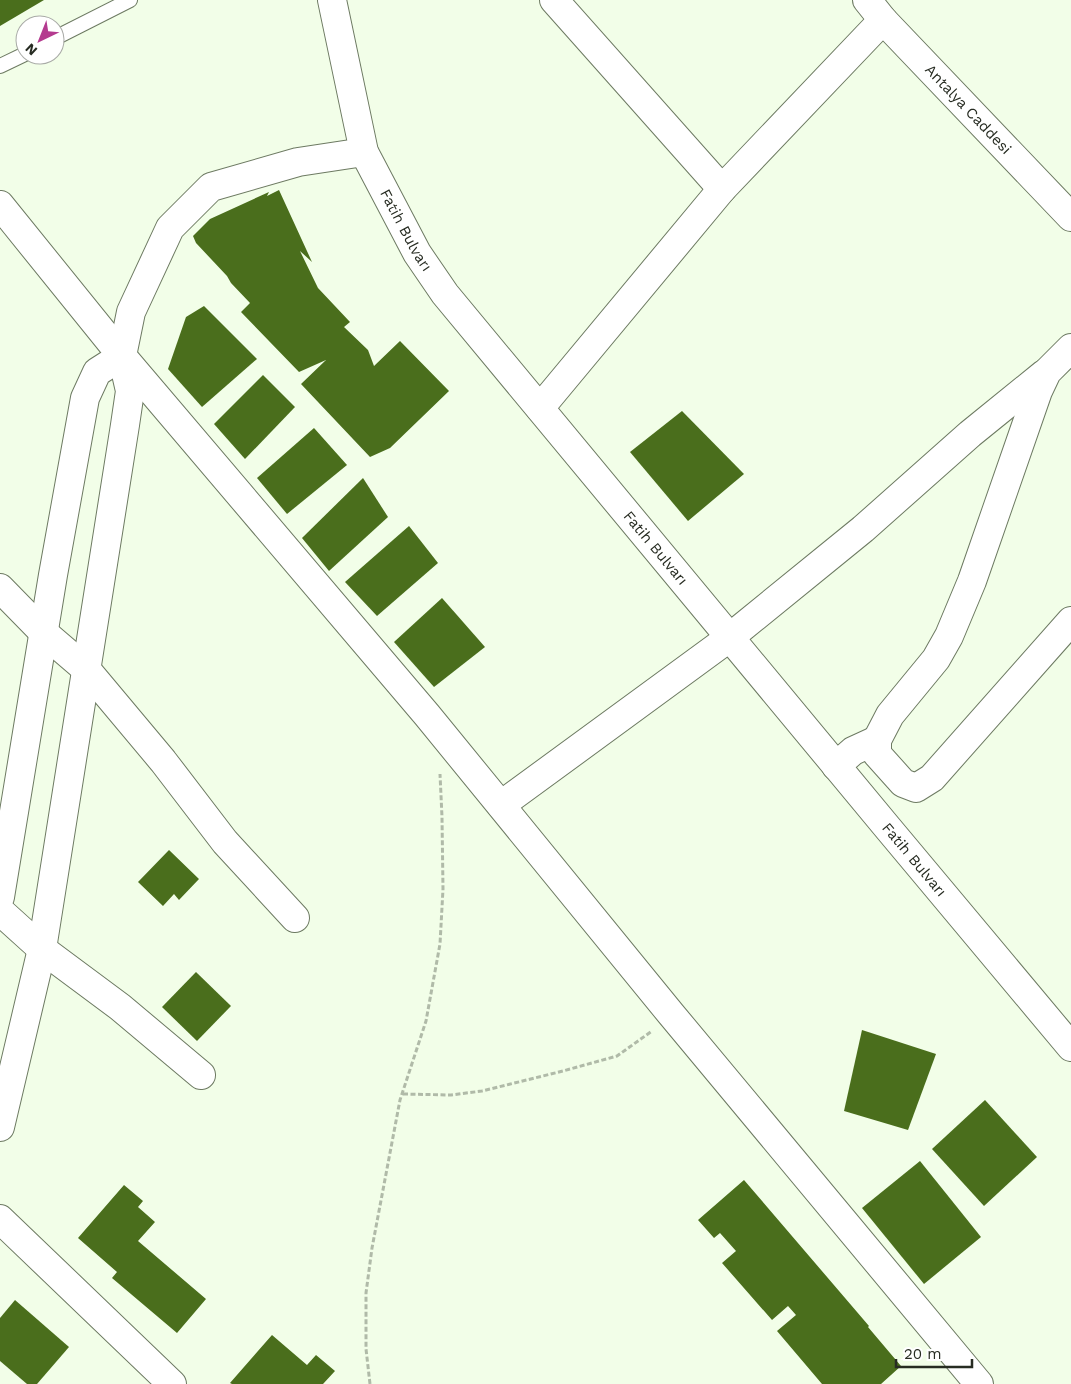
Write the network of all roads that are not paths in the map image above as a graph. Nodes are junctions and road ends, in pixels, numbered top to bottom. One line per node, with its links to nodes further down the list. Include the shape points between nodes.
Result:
1 (130, 0): 5 (lane)
2 (332, 0): 8 (street, Fatih Bulvarı)
3 (554, 0): 9 (street)
4 (875, 10): 9 (street); 11 (street, Antalya Caddesi)
5 (65, 33)
6 (15, 59): 7 (lane)
7 (0, 66)
8 (364, 152): 13 (street, via 298,162 212,187 170,228 131,312); 15 (street, Fatih Bulvarı, via 417,254 445,294)
9 (722, 188): 15 (street)
10 (0, 205): 13 (street)
11 (1071, 217)
12 (1071, 348): 14 (street)
13 (122, 356): 18 (street, via 97,372 85,398); 20 (street, via 130,390); 23 (street)
14 (1047, 372): 19 (street); 21 (street, via 949,636 936,659 890,715)
15 (540, 408): 19 (street, Fatih Bulvarı)
16 (0, 588): 18 (street)
17 (1071, 621): 21 (street, via 932,778 916,788 903,783 877,754)
18 (44, 633): 20 (street); 24 (street)
19 (730, 638): 22 (street, Fatih Bulvarı); 23 (street)
20 (86, 669): 26 (street, via 225,842); 27 (street)
21 (877, 740): 22 (street, via 853,751)
22 (836, 766): 28 (street, Fatih Bulvarı)
23 (501, 805): 33 (street)
24 (0, 896)
25 (0, 911): 27 (street)
26 (295, 918)
27 (42, 949): 29 (street, via 120,1007); 30 (street)
28 (1071, 1047)
29 (201, 1075)
30 (0, 1128)
31 (0, 1219): 32 (street)
32 (172, 1384)
33 (979, 1384)

